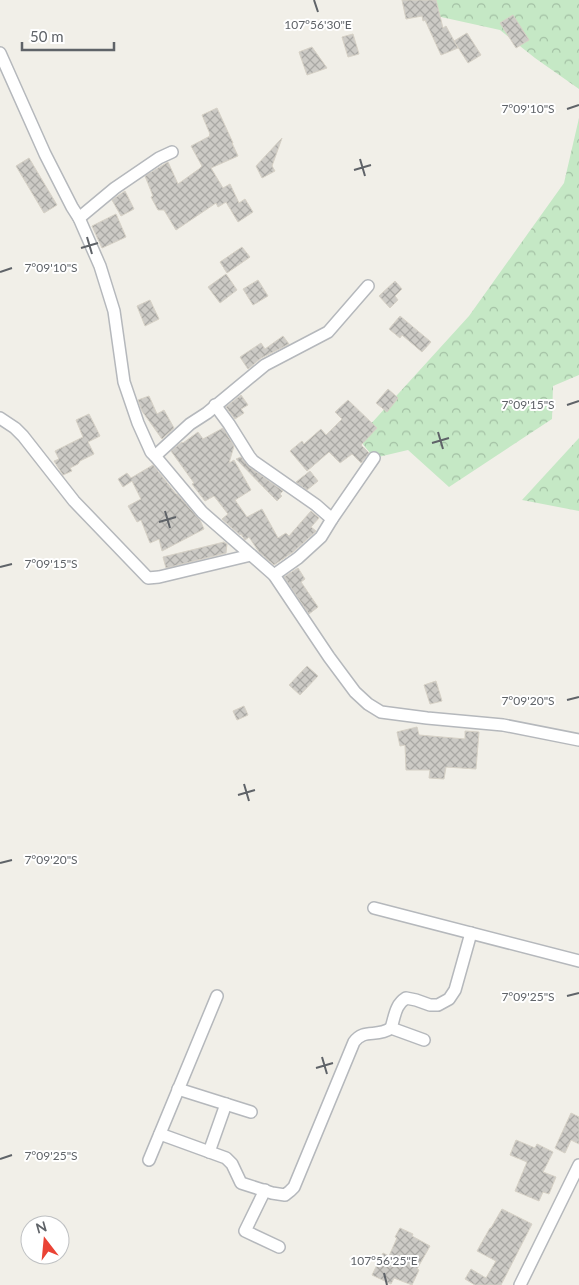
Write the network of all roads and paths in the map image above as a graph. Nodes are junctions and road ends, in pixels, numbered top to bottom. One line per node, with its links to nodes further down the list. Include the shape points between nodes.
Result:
1 (0, 53): 3 (street, via 44,154)
2 (172, 152): 3 (street, via 115,188)
3 (79, 218): 7 (street, via 100,266 114,311 124,382 138,423)
4 (368, 286): 5 (street, via 328,332 268,363)
5 (216, 406): 7 (street, via 190,424); 9 (street, via 253,461)
6 (0, 418): 10 (street, via 23,436 74,501 148,578)
7 (155, 456): 10 (street, via 202,512)
8 (374, 458): 9 (street)
9 (332, 519): 11 (street, via 321,538)
10 (251, 555): 11 (street)
11 (274, 575): 12 (street, via 355,692 381,712 503,725)
12 (579, 740)
13 (374, 908): 14 (street)
14 (471, 933): 15 (street); 17 (street, via 455,990 449,999 430,1005 406,998 397,1007)
15 (579, 962)
16 (216, 996): 19 (street)
17 (392, 1028): 18 (street); 26 (street, via 385,1032 361,1034 356,1038 294,1186 285,1195)
18 (424, 1040)
19 (178, 1089): 20 (street); 22 (street)
20 (226, 1104): 21 (street); 23 (street)
21 (251, 1112)
22 (160, 1134): 23 (street); 24 (street)
23 (209, 1152): 26 (street, via 226,1158 241,1183)
24 (149, 1160)
25 (579, 1165): 28 (street)
26 (265, 1190): 27 (street, via 245,1231)
27 (279, 1247)
28 (520, 1285)

